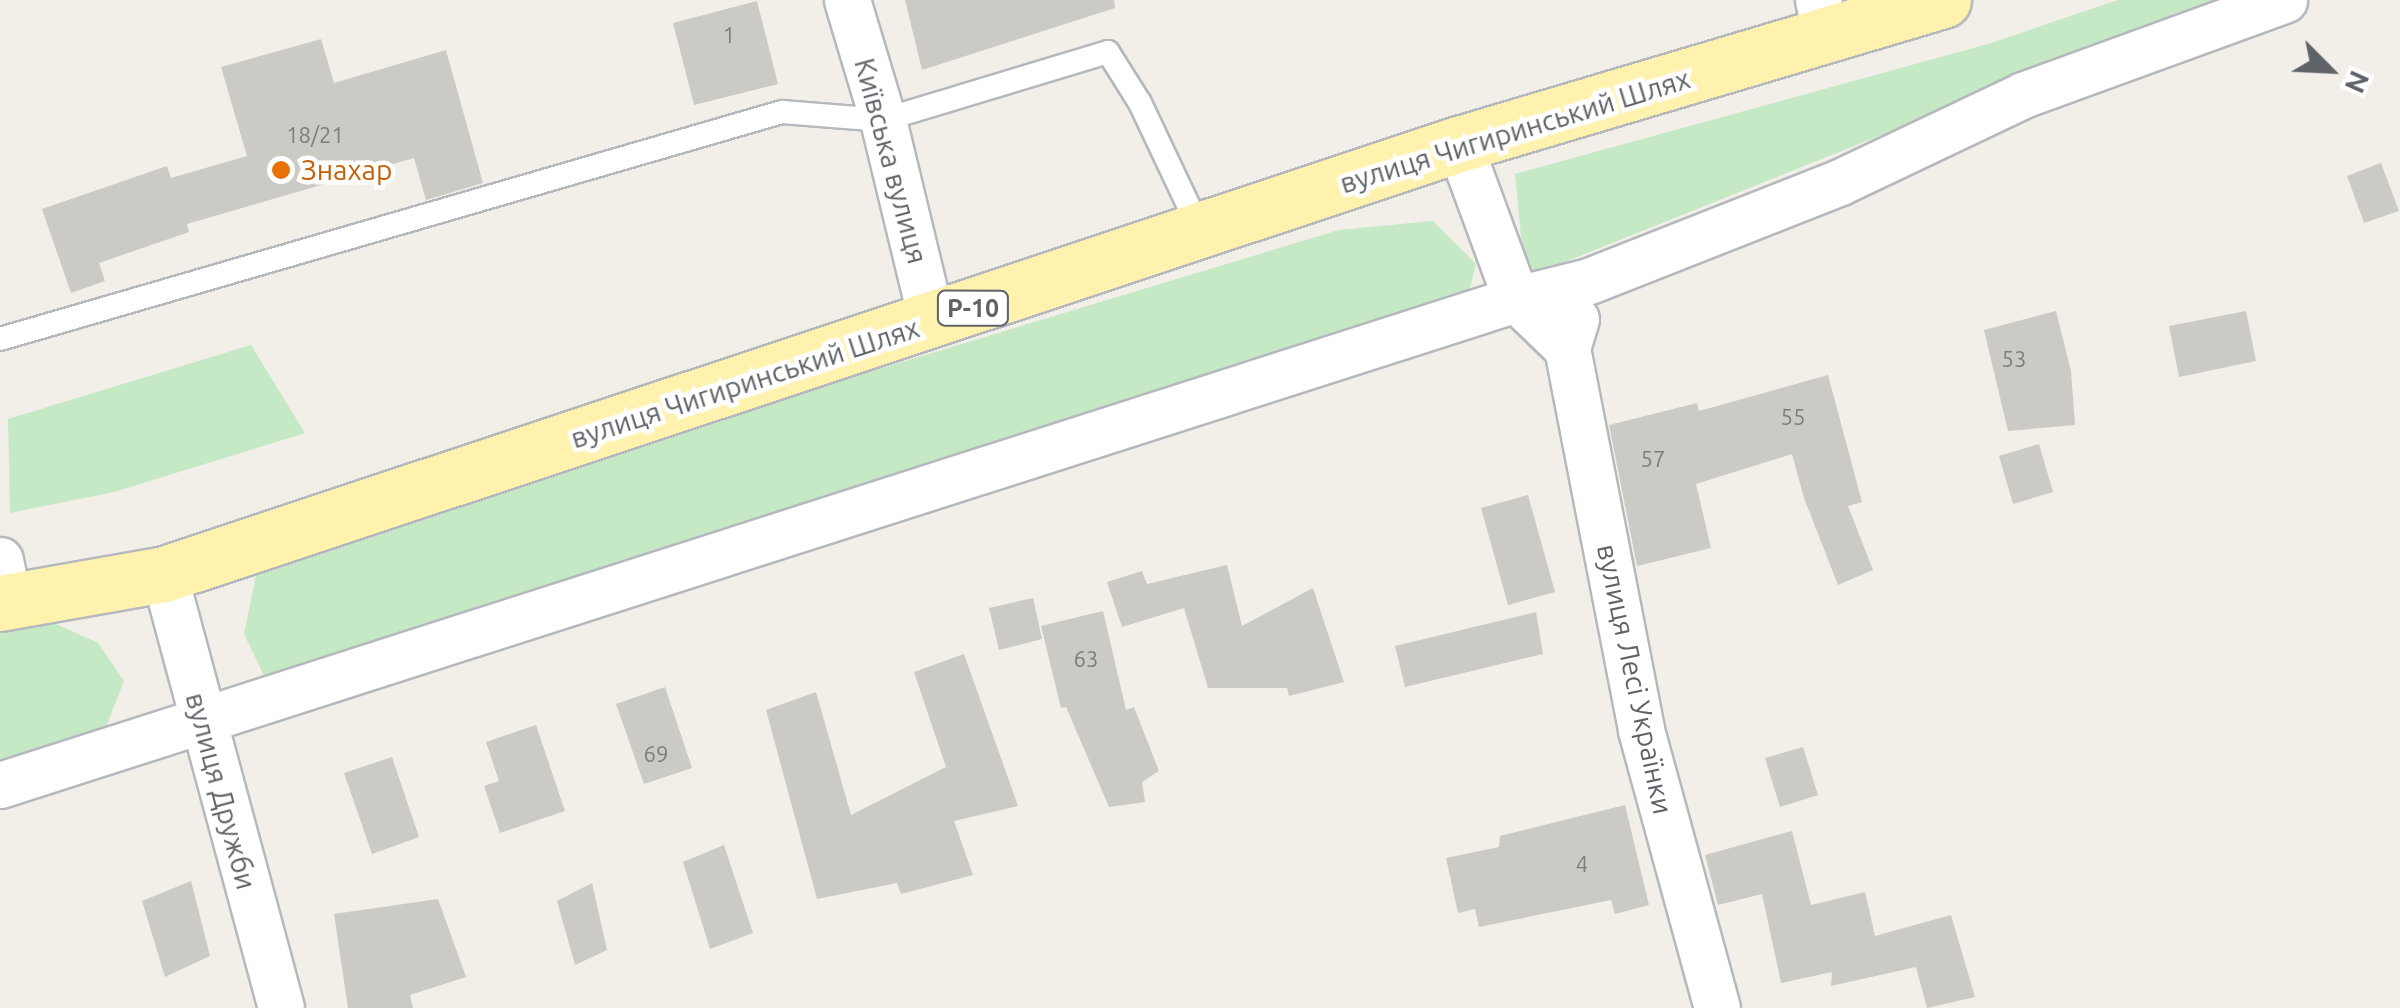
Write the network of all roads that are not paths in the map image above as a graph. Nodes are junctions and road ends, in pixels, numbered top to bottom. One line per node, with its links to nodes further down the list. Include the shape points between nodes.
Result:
1 (847, 0): 5 (street, Київська вулиця)
2 (1943, 0): 4 (main road, вулиця Чигиринський Шлях / Р-10)
3 (2284, 0): 8 (street, via 2024,95 1840,182)
4 (1822, 18): 6 (main road, вулиця Чигиринський Шлях / Р-10)
5 (883, 120): 7 (lane, via 1108,52 1140,103); 10 (street, Київська вулиця); 11 (lane, via 782,112)
6 (1459, 144): 7 (main road, вулиця Чигиринський Шлях / Р-10); 9 (street)
7 (1201, 233): 10 (main road, вулиця Чигиринський Шлях / Р-10)
8 (1590, 281): 9 (street); 12 (street)
9 (1516, 299): 12 (street); 15 (street)
10 (932, 322): 13 (main road, вулиця Чигиринський Шлях / Р-10)
11 (0, 339)
12 (1566, 348): 18 (street, вулиця Лесі Українки, via 1640,730)
13 (164, 574): 14 (main road, вулиця Чигиринський Шлях / Р-10); 15 (street, вулиця Дружби)
14 (3, 588)
15 (202, 724): 16 (street); 17 (street, вулиця Дружби)
16 (0, 786)
17 (281, 1008)
18 (1717, 1008)

